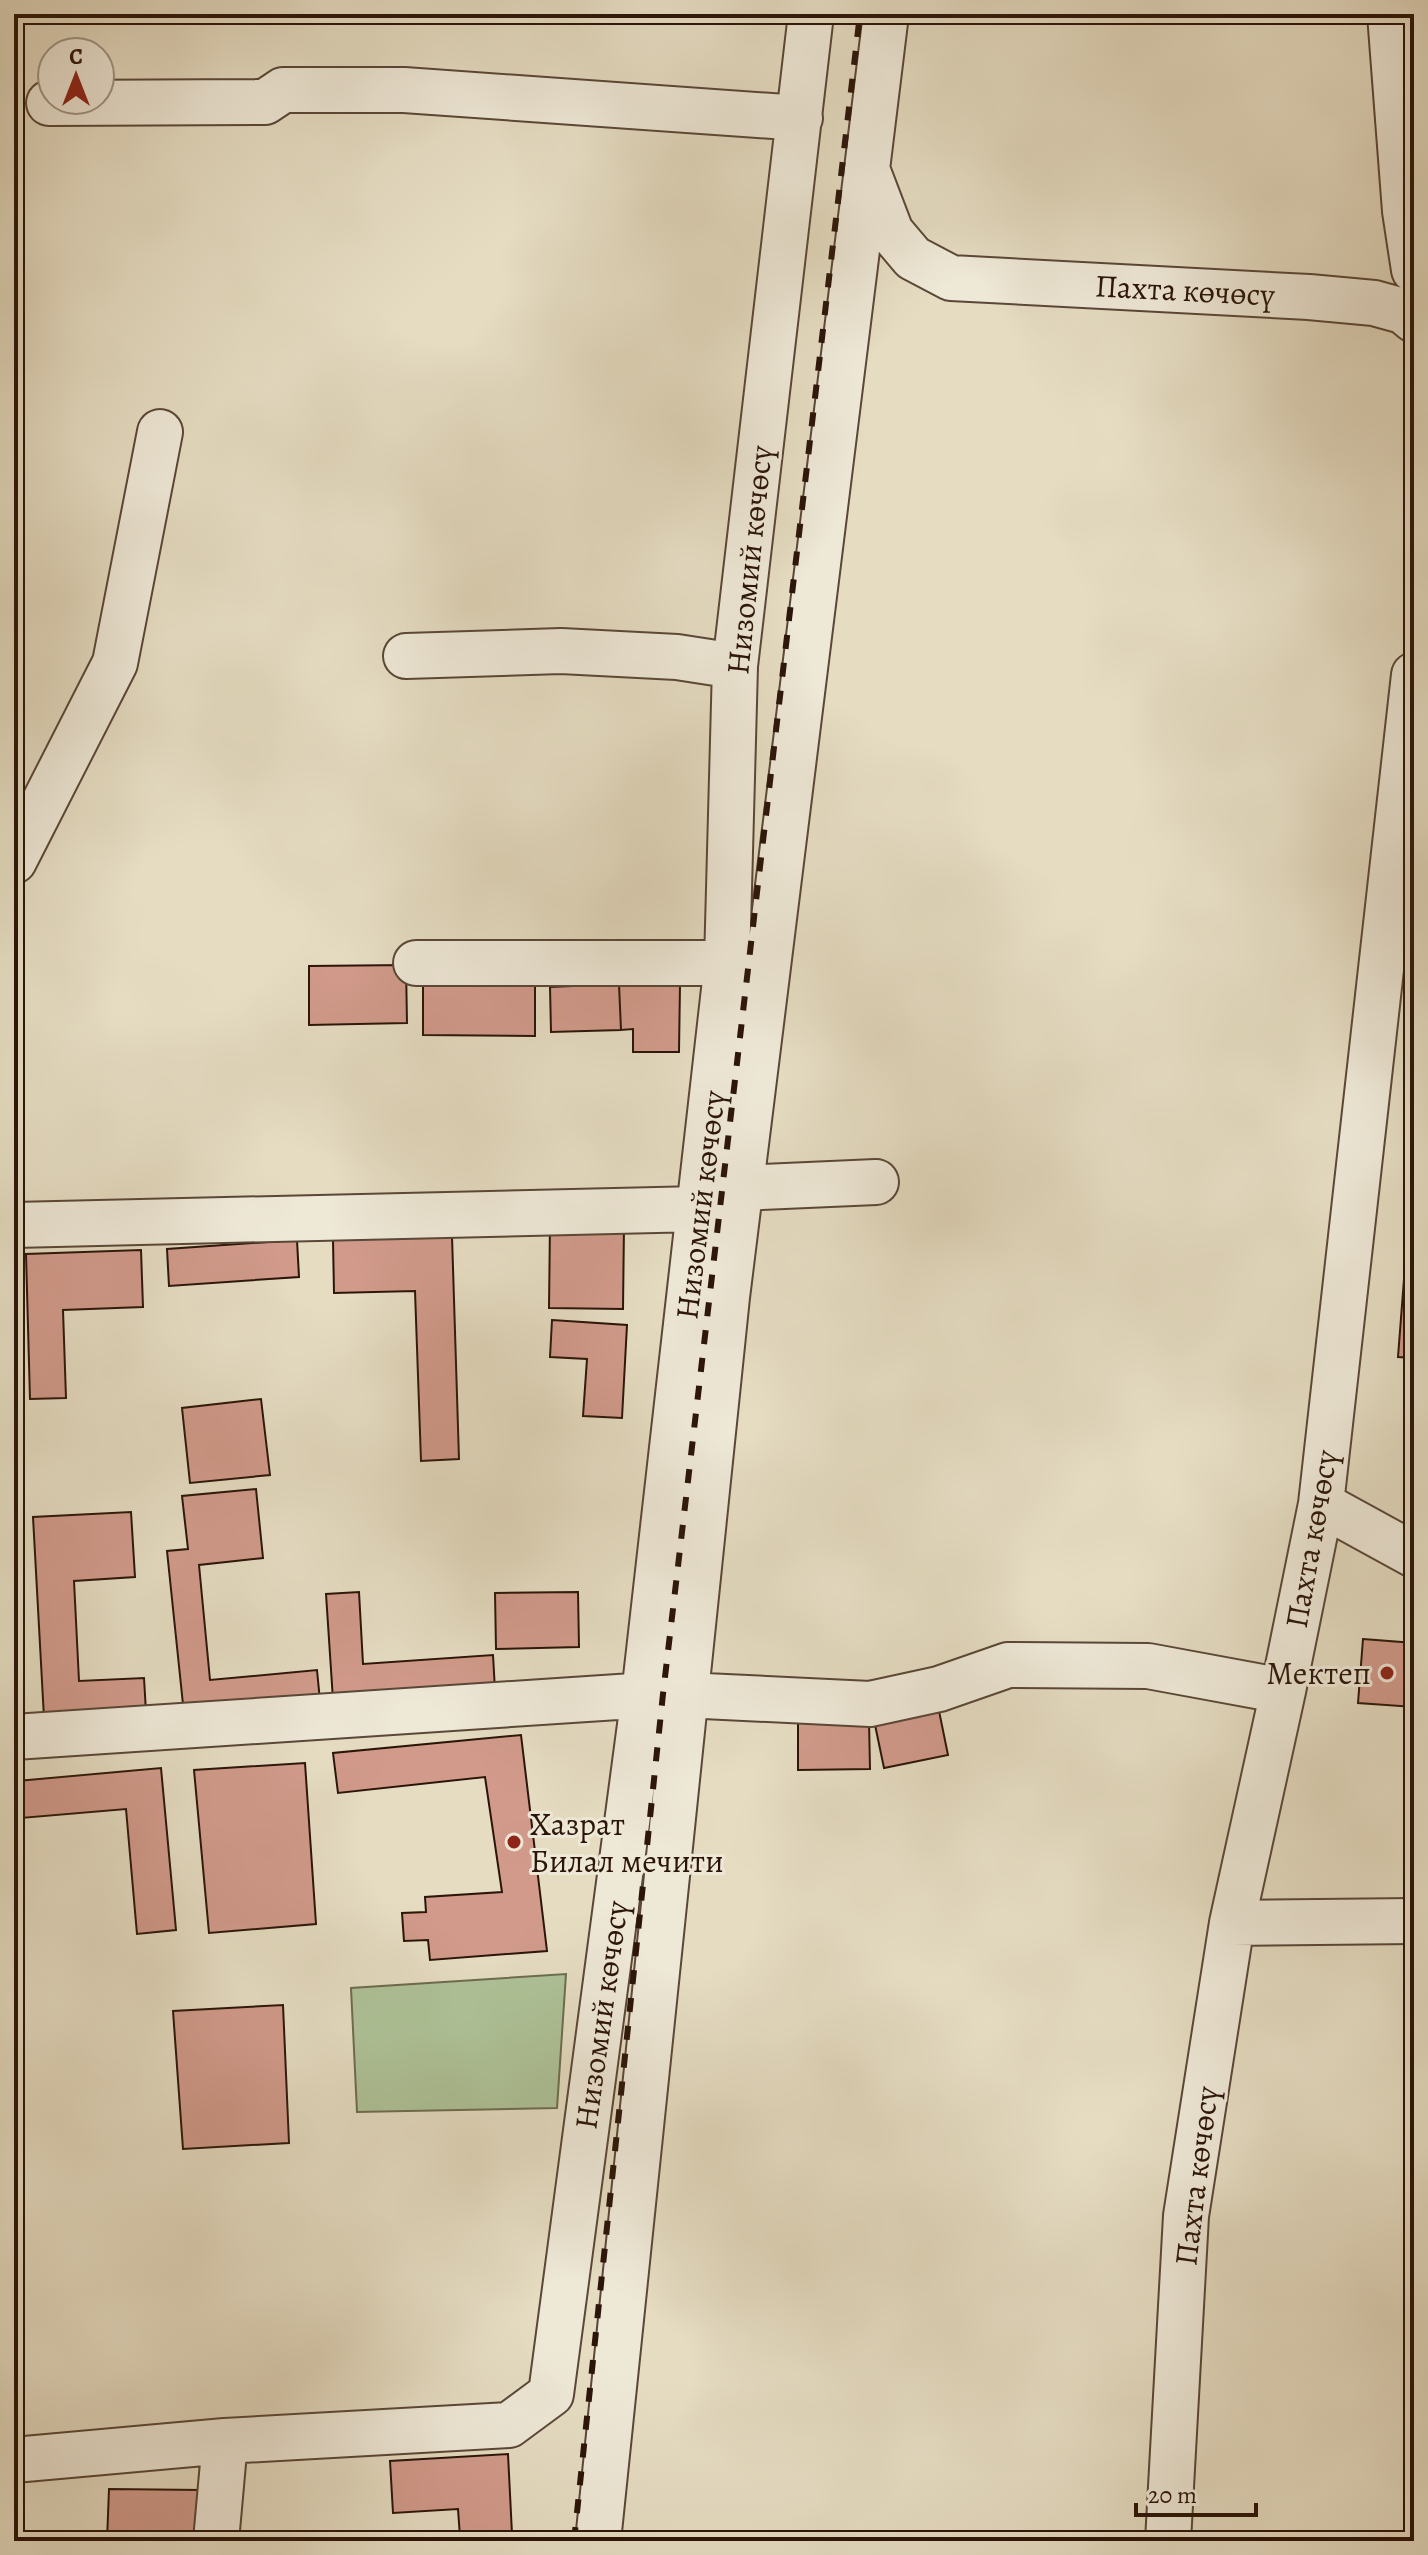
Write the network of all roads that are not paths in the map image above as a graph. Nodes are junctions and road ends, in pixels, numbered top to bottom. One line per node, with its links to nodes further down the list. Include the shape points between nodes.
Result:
1 (811, 14): 5 (street, Низомий көчөсү)
2 (886, 14): 6 (street)
3 (1390, 14): 7 (street)
4 (116, 103): 5 (street, via 265,102 283,90 404,90)
5 (800, 118): 11 (street, Низомий көчөсү)
6 (867, 169): 8 (street, Пахта көчөсү, via 891,232 913,258 951,278); 17 (street)
7 (1414, 270)
8 (1410, 305)
9 (160, 432): 13 (street, via 115,663)
10 (406, 656): 11 (street, via 561,651)
11 (735, 666): 15 (street, Низомий көчөсү)
12 (1414, 675): 20 (street, Пахта көчөсү)
13 (19, 840)
14 (416, 963): 15 (street)
15 (727, 963): 18 (street, Низомий көчөсү)
16 (876, 1182): 17 (street)
17 (741, 1188): 23 (street)
18 (699, 1209): 19 (street); 23 (street, Низомий көчөсү)
19 (14, 1225)
20 (1321, 1504): 21 (street); 22 (street, Пахта көчөсү)
21 (1414, 1555)
22 (1283, 1691): 23 (street, via 1148,1666 1008,1665 939,1689 870,1704); 26 (street, Пахта көчөсү)
23 (665, 1695): 24 (street); 27 (street, Низомий көчөсү, via 551,2394 509,2425); 30 (street)
24 (14, 1737)
25 (1414, 1921): 26 (street)
26 (1232, 1923): 31 (street, Пахта көчөсү, via 1186,2216)
27 (225, 2441): 28 (street); 29 (street)
28 (14, 2460)
29 (216, 2541)
30 (598, 2541)
31 (1168, 2541)

